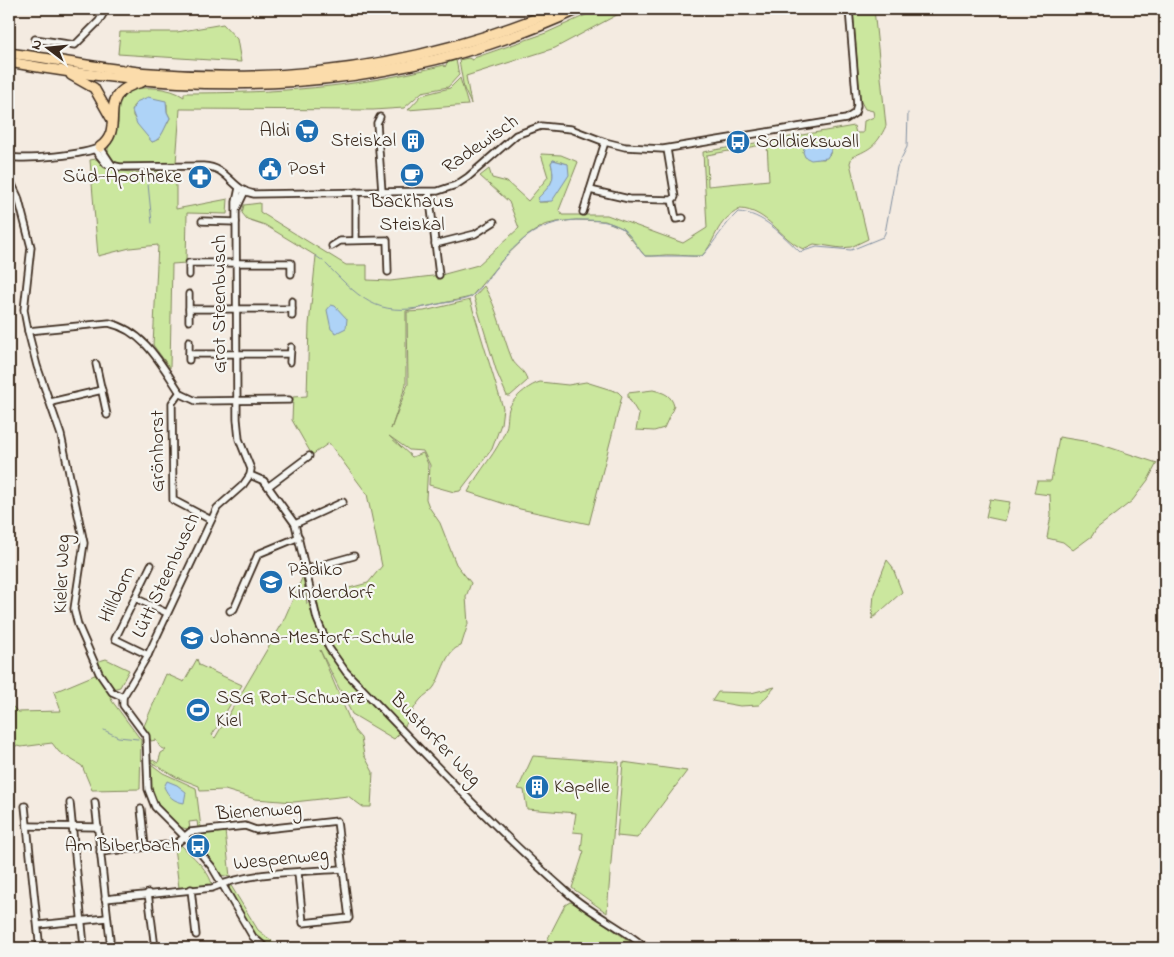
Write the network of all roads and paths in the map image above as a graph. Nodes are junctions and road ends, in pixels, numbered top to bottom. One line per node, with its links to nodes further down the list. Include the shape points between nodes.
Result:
1 (106, 9): 7 (street, via 99,21 75,45)
2 (163, 9): 3 (street)
3 (185, 9)
4 (558, 9): 8 (highway, via 511,28 437,51 385,63 292,75 150,73)
5 (580, 9): 11 (highway, via 484,46 382,71 266,84)
6 (849, 9): 16 (street, Radewisch, via 857,102 855,113 846,119)
7 (36, 39)
8 (9, 53)
9 (9, 62): 10 (highway)
10 (57, 69): 11 (highway); 13 (highway, via 92,86)
11 (150, 81): 13 (highway, via 122,90 114,102)
12 (380, 117): 22 (street, via 377,123)
13 (112, 119): 15 (highway, via 110,136)
14 (605, 142): 16 (street, Radewisch, via 634,148); 20 (street); 23 (street, Radewisch, via 561,127 529,129 508,140 462,182)
15 (98, 148): 17 (street, via 24,158); 19 (street, via 112,165 124,167 209,166 227,174)
16 (667, 149): 24 (street, via 675,196)
17 (9, 157)
18 (9, 178): 45 (street, Kieler Weg, via 18,197 31,247 24,310)
19 (242, 190): 21 (street, Radewisch, via 258,194); 28 (street, Grot Steenbusch, via 236,202)
20 (590, 190): 24 (street, via 629,199); 25 (street)
21 (356, 192): 22 (street, Radewisch); 30 (street)
22 (382, 192): 23 (street, Radewisch)
23 (429, 192): 31 (street)
24 (672, 200): 26 (street, via 676,219)
25 (583, 212)
26 (683, 218)
27 (202, 221): 28 (street)
28 (236, 222): 33 (street, Grot Steenbusch)
29 (494, 222): 31 (street, via 469,236)
30 (356, 240): 32 (street, via 337,241); 34 (street, via 387,237)
31 (435, 244): 36 (street)
32 (332, 246)
33 (236, 263): 35 (street, via 291,263); 37 (street, via 189,263); 41 (street, Grot Steenbusch)
34 (388, 272)
35 (291, 274)
36 (439, 274)
37 (189, 275)
38 (189, 294): 40 (street)
39 (292, 301): 42 (street)
40 (189, 309): 41 (street); 44 (street)
41 (236, 309): 42 (street); 48 (street, Grot Steenbusch)
42 (292, 309): 43 (street)
43 (292, 316)
44 (189, 321)
45 (28, 331): 53 (street, via 109,323 121,325 144,343); 56 (street, Kieler Weg)
46 (189, 340): 48 (street, via 189,357)
47 (290, 347): 49 (street)
48 (236, 354): 49 (street); 54 (street, Grot Steenbusch)
49 (290, 354): 50 (street)
50 (290, 362)
51 (96, 364): 52 (street)
52 (102, 390): 56 (street); 57 (street)
53 (180, 392): 54 (street, via 196,400); 62 (street, Grönhorst, via 172,403 173,500)
54 (237, 400): 55 (street); 59 (street, via 238,431 249,461)
55 (289, 400)
56 (51, 402): 72 (street, Kieler Weg, via 70,471 84,543 74,609 99,673 112,692)
57 (106, 415)
58 (309, 456): 60 (street)
59 (250, 475): 60 (street, Bustorfer Weg, via 264,480); 62 (street, Lütt Steenbusch, via 221,502)
60 (269, 486): 63 (street, Bustorfer Weg)
61 (343, 502): 63 (street)
62 (211, 520): 70 (street, Lütt Steenbusch)
63 (295, 524): 64 (street, Bustorfer Weg)
64 (299, 537): 67 (street, Bustorfer Weg); 69 (street, via 258,554 234,609)
65 (354, 556): 67 (street)
66 (151, 565): 68 (street, Hilldorn)
67 (307, 569): 98 (street, Bustorfer Weg, via 322,634 346,672 508,839 590,910)
68 (135, 598): 70 (street); 71 (street, Hilldorn, via 115,639)
69 (230, 611)
70 (167, 614): 71 (street, Lütt Steenbusch)
71 (148, 655): 72 (street, Lütt Steenbusch)
72 (123, 697): 80 (street, Kieler Weg, via 123,706 146,736 149,796 155,807)
73 (95, 802): 78 (street)
74 (70, 803): 79 (street)
75 (25, 806): 77 (street)
76 (141, 809): 81 (street)
77 (27, 826): 79 (street); 91 (street)
78 (98, 827): 79 (street); 82 (street)
79 (72, 828): 90 (street)
80 (185, 838): 81 (street, Bienenweg, via 176,844); 83 (street, Bienenweg, via 190,832 245,826 256,830 337,821); 85 (street, Kieler Weg)
81 (145, 847): 82 (street, Bienenweg)
82 (100, 852): 88 (street)
83 (343, 869): 84 (street, Wespenweg); 84 (street, via 349,918 303,923)
84 (298, 873): 85 (street, Wespenweg)
85 (222, 882): 86 (street, via 212,888); 97 (street, Kieler Weg, via 253,937)
86 (191, 889): 87 (street); 92 (street)
87 (148, 894): 88 (street); 96 (street)
88 (105, 899): 89 (street)
89 (107, 918): 90 (street); 93 (street)
90 (82, 920): 91 (street); 95 (street)
91 (38, 925): 94 (street)
92 (196, 935)
93 (110, 940)
94 (39, 941)
95 (84, 946)
96 (155, 948)
97 (266, 948)
98 (646, 948)

